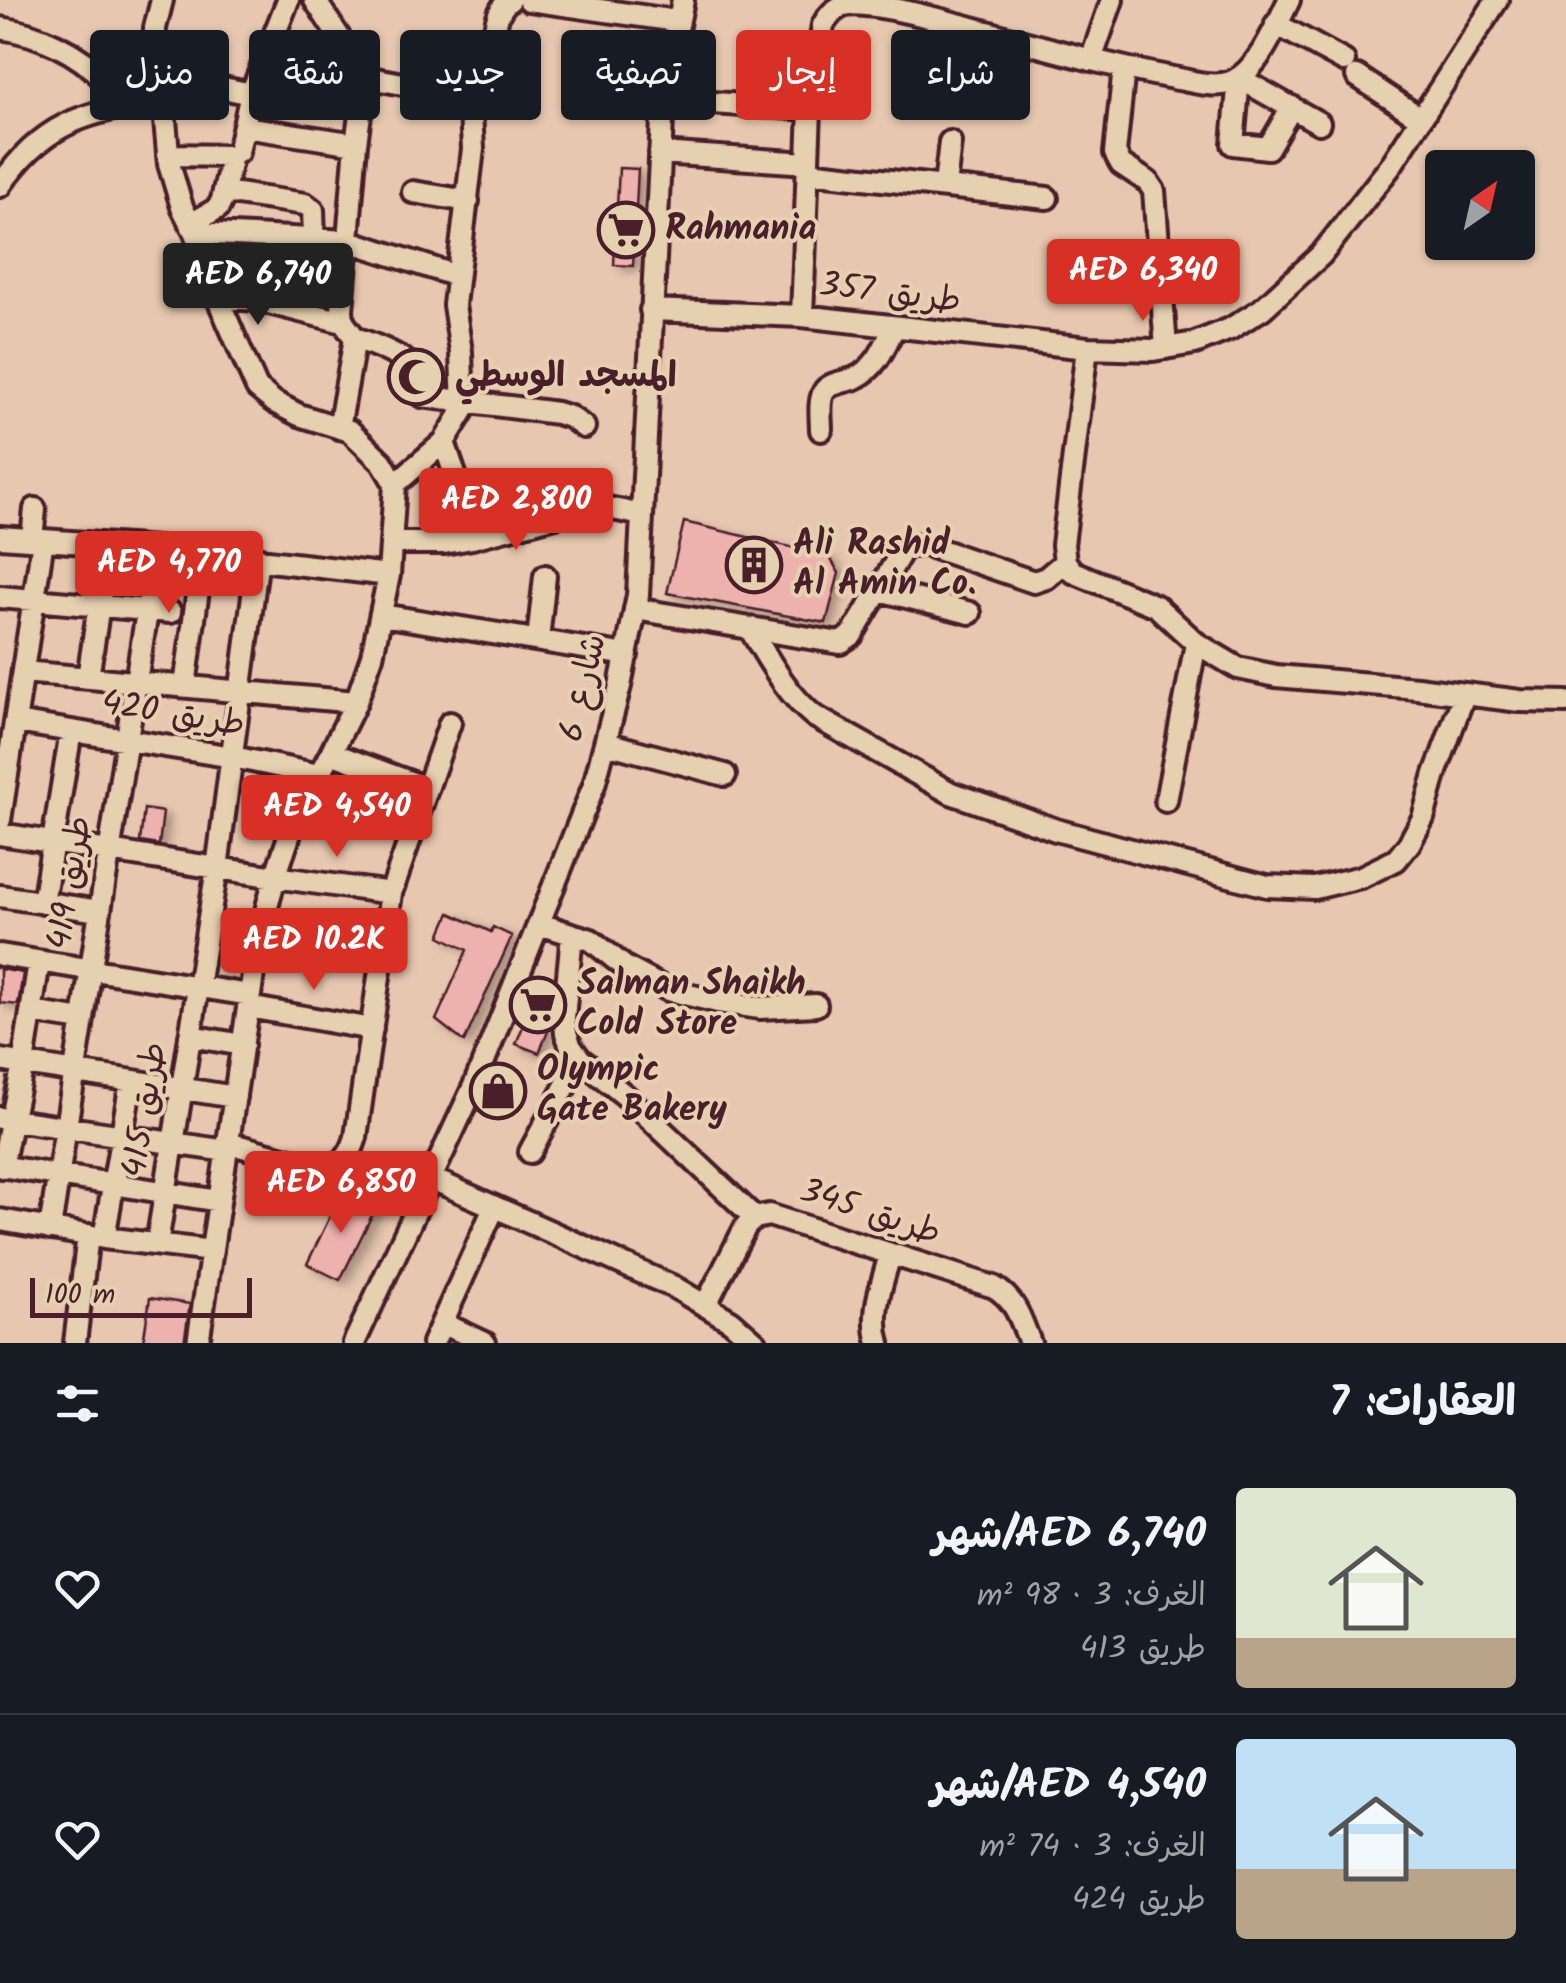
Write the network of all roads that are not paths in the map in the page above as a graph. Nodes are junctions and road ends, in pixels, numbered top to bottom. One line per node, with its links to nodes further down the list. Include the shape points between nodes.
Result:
1 (162, 0): 13 (street)
2 (288, 0): 14 (street)
3 (314, 0): 15 (street)
4 (510, 0): 16 (street, via 499,11)
5 (529, 0): 10 (street)
6 (682, 0): 10 (street, شارع 6)
7 (1112, 0): 19 (street)
8 (1289, 0): 11 (street)
9 (1497, 0): 26 (street, طريق 357)
10 (677, 21): 17 (street, شارع 6)
11 (1276, 24): 22 (street); 26 (street)
12 (0, 28): 20 (street, via 29,33)
13 (155, 30)
14 (276, 30)
15 (334, 30)
16 (497, 30)
17 (675, 30)
18 (823, 30): 19 (street, via 829,14 862,3)
19 (1091, 60): 21 (street)
20 (90, 67)
21 (1124, 68): 22 (street, via 1214,85); 56 (street, via 1114,147 1121,164 1154,191)
22 (1239, 78): 24 (street); 24 (street, via 1234,145 1270,146)
23 (249, 103): 33 (street)
24 (1292, 106): 32 (street)
25 (90, 115): 40 (street, via 34,144)
26 (1420, 118): 56 (street, طريق 357, via 1321,255 1262,309 1195,343)
27 (165, 120): 37 (street)
28 (359, 120): 35 (street)
29 (471, 120): 45 (street)
30 (662, 120): 36 (street, شارع 6)
31 (810, 120): 39 (street)
32 (1319, 122)
33 (244, 127): 35 (street); 38 (street)
34 (950, 142): 41 (street)
35 (356, 144): 48 (street)
36 (660, 153): 39 (street); 51 (street, شارع 6)
37 (168, 155): 38 (street); 46 (street)
38 (232, 156): 42 (street)
39 (808, 168): 41 (street); 52 (street)
40 (0, 186)
41 (946, 186): 44 (street)
42 (224, 192): 46 (street, via 218,208); 47 (street, via 305,204 313,210)
43 (412, 192): 45 (street)
44 (1047, 198)
45 (468, 201): 49 (street)
46 (193, 229): 47 (street); 50 (street)
47 (314, 238): 48 (street)
48 (349, 240): 49 (street); 54 (street, via 342,310)
49 (456, 276): 57 (street)
50 (217, 297): 54 (street, via 257,300); 59 (street, via 257,388 299,416)
51 (651, 310): 52 (street, طريق 357); 64 (street, شارع 6)
52 (802, 316): 53 (street, طريق 357)
53 (894, 327): 55 (street, طريق 357); 60 (street, via 872,366 823,394)
54 (349, 330): 57 (street, via 408,361 431,397); 59 (street)
55 (1088, 348): 56 (street, طريق 357); 73 (street)
56 (1166, 348)
57 (464, 402): 58 (street, via 557,413); 61 (street)
58 (584, 427)
59 (339, 428): 62 (street, via 366,445)
60 (821, 430)
61 (444, 442): 62 (street); 66 (street)
62 (394, 484): 68 (street)
63 (35, 510): 67 (street)
64 (642, 514): 66 (street, via 586,508); 80 (street, شارع 6)
65 (0, 537): 67 (street)
66 (472, 538): 68 (street)
67 (38, 540): 69 (street); 78 (street)
68 (392, 543): 74 (street)
69 (108, 545): 70 (street); 79 (street)
70 (157, 548): 71 (street); 81 (street, طريق 419)
71 (203, 553): 72 (street); 92 (street)
72 (258, 558): 74 (street); 93 (street, طريق 415)
73 (1065, 562): 76 (street, via 1034,582 918,544 902,551); 87 (street, via 1072,572 1156,606)
74 (389, 575): 84 (street)
75 (545, 576): 86 (street)
76 (879, 590): 83 (street); 85 (street, via 840,643)
77 (0, 596): 78 (street)
78 (34, 599): 79 (street); 90 (street)
79 (98, 605): 81 (street); 89 (street)
80 (636, 609): 85 (street); 88 (street, شارع 6)
81 (148, 610): 82 (street); 91 (street, طريق 419)
82 (170, 612)
83 (970, 613)
84 (382, 614): 86 (street); 95 (street)
85 (750, 629): 94 (street, via 789,692 814,716 950,793 1056,830 1267,886 1315,888 1362,878 1396,860 1423,818)
86 (538, 640): 88 (street)
87 (1196, 643): 94 (street, via 1238,668 1276,676); 108 (street)
88 (626, 655): 101 (street, شارع 6)
89 (88, 678): 90 (street); 91 (street)
90 (14, 680): 97 (street)
91 (138, 682): 92 (street); 100 (street, طريق 419)
92 (186, 686): 93 (street)
93 (242, 692): 95 (street); 103 (street, طريق 415)
94 (1464, 695): 96 (street)
95 (356, 702): 102 (street)
96 (1566, 702)
97 (11, 716): 99 (street, طريق 420); 104 (street)
98 (450, 723): 107 (street)
99 (71, 731): 100 (street, طريق 420); 111 (street)
100 (127, 741): 103 (street, طريق 420); 112 (street, طريق 419)
101 (606, 743): 106 (street); 119 (street, شارع 6)
102 (331, 753): 105 (street); 107 (street)
103 (232, 757): 105 (street, طريق 420); 113 (street, طريق 415)
104 (4, 775): 109 (street)
105 (318, 775): 114 (street)
106 (724, 775)
107 (426, 788): 115 (street)
108 (1166, 801)
109 (0, 820)
110 (0, 834): 111 (street)
111 (53, 840): 112 (street); 117 (street)
112 (108, 850): 113 (street); 118 (street, طريق 419)
113 (218, 868): 114 (street); 126 (street, طريق 415)
114 (275, 877): 115 (street); 121 (street)
115 (392, 893): 123 (street)
116 (0, 896): 117 (street)
117 (43, 904): 118 (street)
118 (99, 912): 125 (street, طريق 419)
119 (538, 924): 120 (street); 149 (street, شارع 6)
120 (572, 934): 128 (street, via 668,990 760,1008); 134 (street, via 564,1018)
121 (258, 942): 123 (street); 127 (street)
122 (0, 955): 124 (street)
123 (382, 960): 131 (street)
124 (39, 962): 125 (street); 129 (street)
125 (90, 970): 126 (street); 130 (street, طريق 419)
126 (198, 986): 127 (street); 132 (street, طريق 415)
127 (249, 1001): 131 (street); 133 (street)
128 (816, 1006)
129 (31, 1012): 130 (street); 136 (street)
130 (82, 1020): 137 (street, طريق 419)
131 (372, 1029): 145 (street, via 356,1137 340,1164 314,1166)
132 (190, 1036): 133 (street); 139 (street, طريق 415)
133 (243, 1045): 140 (street)
134 (580, 1059): 146 (street); 154 (street)
135 (0, 1060): 136 (street)
136 (22, 1064): 137 (street); 141 (street)
137 (74, 1072): 138 (street); 142 (street, طريق 419)
138 (131, 1082): 139 (street); 143 (street)
139 (182, 1090): 140 (street); 144 (street, طريق 415)
140 (236, 1097): 145 (street)
141 (6, 1118): 142 (street); 147 (street)
142 (66, 1126): 143 (street); 148 (street, طريق 419)
143 (121, 1136): 144 (street); 150 (street)
144 (173, 1143): 145 (street); 151 (street, طريق 415)
145 (227, 1147): 152 (street)
146 (530, 1152)
147 (1, 1167): 148 (street)
148 (59, 1176): 150 (street); 156 (street, طريق 419)
149 (430, 1178): 153 (street); 165 (street, شارع 6)
150 (113, 1184): 151 (street); 157 (street)
151 (165, 1192): 152 (street); 158 (street, طريق 415)
152 (219, 1201): 159 (street)
153 (494, 1208): 161 (street); 162 (street)
154 (755, 1218): 160 (street, طريق 345, via 777,1216); 161 (street, طريق 345)
155 (0, 1220): 156 (street)
156 (50, 1229): 157 (street)
157 (96, 1237): 158 (street); 163 (street)
158 (157, 1244): 159 (street)
159 (212, 1250): 164 (street)
160 (890, 1255): 169 (street, via 876,1309); 170 (street, طريق 345, via 1002,1292)
161 (706, 1304): 168 (street)
162 (442, 1323): 166 (street); 167 (street)
163 (75, 1343)
164 (198, 1343)
165 (354, 1343)
166 (434, 1343)
167 (485, 1343)
168 (756, 1343)
169 (878, 1343)
170 (1030, 1343)

